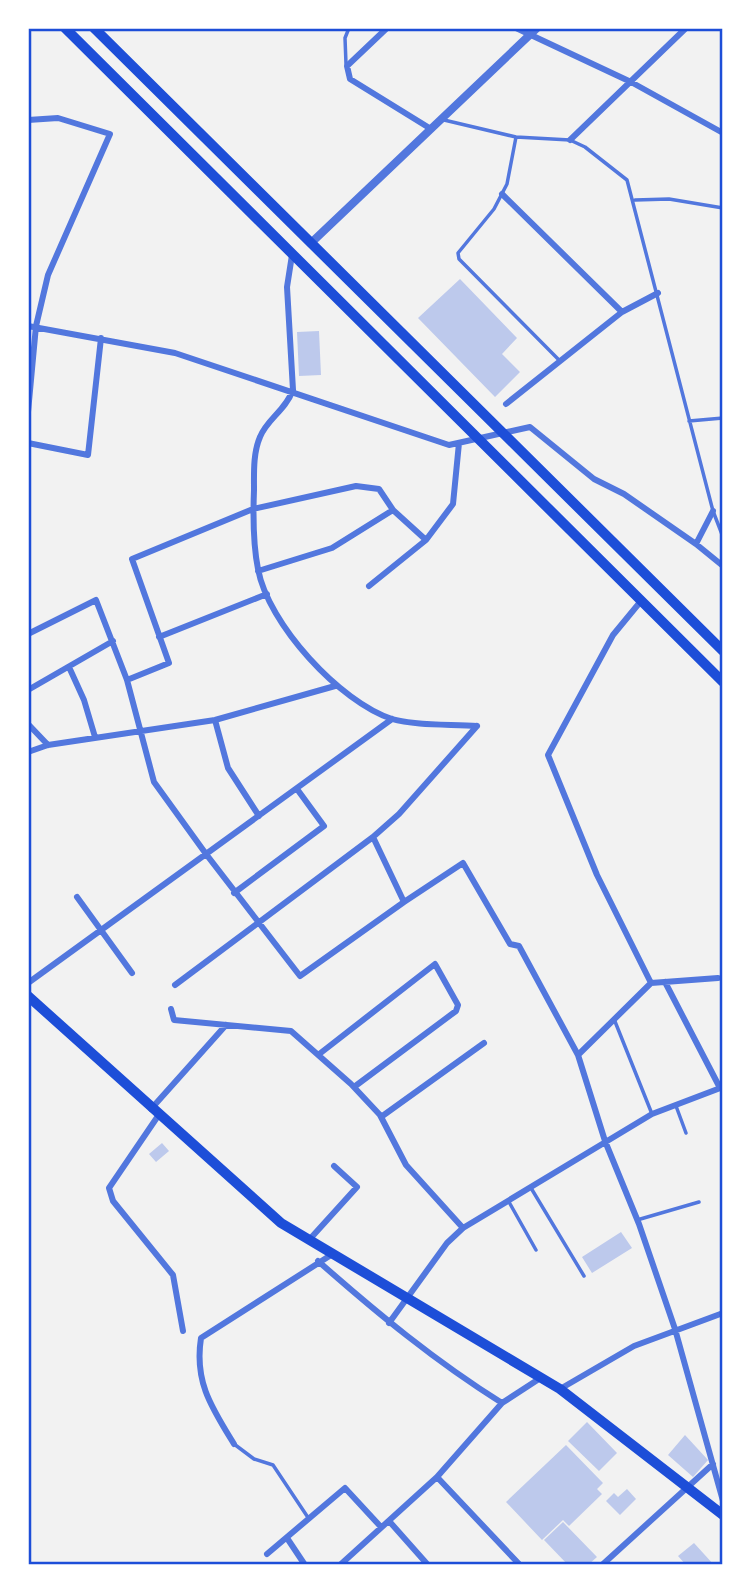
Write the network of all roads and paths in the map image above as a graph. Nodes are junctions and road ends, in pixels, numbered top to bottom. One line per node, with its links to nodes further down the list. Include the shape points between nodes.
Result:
1 (65, 28): 20 (main road)
2 (94, 28): 19 (main road)
3 (349, 28): 8 (lane)
4 (387, 28): 8 (street)
5 (516, 28): 7 (street)
6 (686, 28): 9 (street)
7 (533, 31): 9 (street); 10 (street)
8 (346, 66): 12 (street, via 350,79)
9 (631, 82): 13 (street); 15 (street)
10 (441, 119): 12 (street); 14 (lane)
11 (28, 120): 24 (street, via 58,118 110,134 48,275)
12 (431, 129): 19 (street)
13 (723, 133)
14 (516, 136): 15 (lane); 16 (lane)
15 (570, 141): 17 (lane, via 585,146 627,180)
16 (502, 194): 22 (street); 26 (lane, via 458,259)
17 (635, 200): 18 (lane, via 669,199); 21 (lane)
18 (723, 208)
19 (311, 243): 32 (main road)
20 (292, 255): 27 (street, via 287,287); 33 (main road)
21 (658, 293): 22 (street); 31 (lane)
22 (622, 312): 26 (street)
23 (28, 326): 24 (street)
24 (36, 326): 25 (street); 29 (street)
25 (101, 338): 27 (street, via 174,353); 34 (street, via 88,455)
26 (560, 361): 28 (street)
27 (293, 390): 35 (street, via 449,445); 36 (street, via 288,405 260,435)
28 (506, 404)
29 (28, 412)
30 (723, 418): 31 (lane)
31 (689, 421): 38 (lane)
32 (504, 432): 33 (street); 41 (street, via 530,427 594,479); 50 (main road)
33 (478, 439): 35 (street); 46 (main road)
34 (28, 443)
35 (459, 443): 40 (street, via 453,504)
36 (253, 509): 37 (street, via 356,486 379,489); 43 (street); 48 (street, via 132,559)
37 (393, 510): 40 (street); 43 (street, via 332,548)
38 (713, 511): 39 (lane); 41 (street)
39 (723, 537)
40 (426, 540): 44 (street)
41 (696, 544): 42 (street)
42 (723, 566)
43 (258, 571): 45 (street)
44 (369, 586)
45 (267, 594): 48 (street); 54 (street, via 299,648)
46 (641, 601): 53 (main road); 76 (street, via 613,635 548,755 597,875)
47 (28, 634): 49 (street, via 96,600)
48 (159, 637): 52 (street, via 169,663)
49 (113, 641): 51 (street); 52 (street)
50 (723, 651)
51 (69, 667): 55 (street); 60 (street)
52 (127, 680): 59 (street)
53 (723, 682)
54 (335, 686): 56 (street); 57 (street)
55 (28, 690)
56 (393, 719): 63 (street); 65 (street, via 477,726)
57 (215, 720): 59 (street); 64 (street, via 228,768)
58 (28, 724): 61 (street)
59 (140, 732): 60 (street); 66 (street, via 154,782)
60 (95, 737): 61 (street)
61 (48, 745): 62 (street)
62 (28, 752)
63 (297, 789): 64 (street); 67 (street, via 324,826)
64 (259, 816): 66 (street)
65 (373, 837): 69 (street); 70 (street)
66 (206, 854): 67 (street); 71 (street)
67 (234, 892): 70 (street)
68 (77, 897): 71 (street)
69 (404, 902): 70 (street, via 300,976); 84 (street, via 463,863 510,944 519,946)
70 (257, 922): 77 (street)
71 (103, 930): 72 (street); 75 (street)
72 (132, 973)
73 (718, 978): 74 (street)
74 (665, 982): 76 (street); 86 (street)
75 (28, 983)
76 (652, 983): 80 (street)
77 (175, 985)
78 (28, 996): 88 (main road)
79 (171, 1009): 81 (street, via 174,1020)
80 (614, 1019): 84 (street); 89 (lane)
81 (226, 1025): 83 (street, via 291,1031); 88 (street)
82 (484, 1042): 90 (street)
83 (318, 1055): 85 (street); 85 (street, via 435,964 458,1005 456,1011)
84 (578, 1055): 92 (street)
85 (354, 1087): 90 (street)
86 (722, 1088): 87 (street)
87 (676, 1104): 89 (street); 91 (lane)
88 (155, 1113): 99 (main road, via 258,1205); 108 (street, via 109,1188 113,1200 173,1275)
89 (652, 1114): 92 (street)
90 (381, 1117): 98 (street, via 406,1165)
91 (686, 1133)
92 (606, 1141): 94 (street); 97 (street)
93 (334, 1166): 99 (street, via 357,1187)
94 (530, 1187): 95 (street); 103 (lane)
95 (508, 1200): 98 (street); 100 (lane)
96 (699, 1202): 97 (lane)
97 (637, 1220): 107 (street)
98 (463, 1228): 104 (street)
99 (308, 1242): 101 (main road)
100 (536, 1250)
101 (331, 1255): 102 (street); 104 (main road)
102 (318, 1261): 106 (street); 112 (street, via 201,1338 198,1356 205,1396)
103 (584, 1276)
104 (407, 1298): 106 (street); 109 (main road)
105 (723, 1313): 107 (street)
106 (389, 1323): 111 (street, via 451,1372)
107 (674, 1329): 110 (street, via 605,1360); 113 (street)
108 (183, 1331)
109 (542, 1377): 110 (main road); 111 (street)
110 (560, 1389): 115 (main road)
111 (502, 1403): 114 (street)
112 (234, 1444): 117 (lane, via 254,1460 273,1465)
113 (713, 1464): 115 (street); 116 (street)
114 (437, 1477): 118 (street); 125 (street)
115 (688, 1487): 116 (main road); 126 (street)
116 (723, 1509)
117 (309, 1519): 119 (street, via 345,1488); 120 (street)
118 (389, 1521): 119 (street); 124 (street)
119 (381, 1527): 123 (street)
120 (287, 1538): 121 (street); 122 (street)
121 (267, 1554)
122 (305, 1565)
123 (340, 1565)
124 (428, 1565)
125 (520, 1565)
126 (602, 1565)

